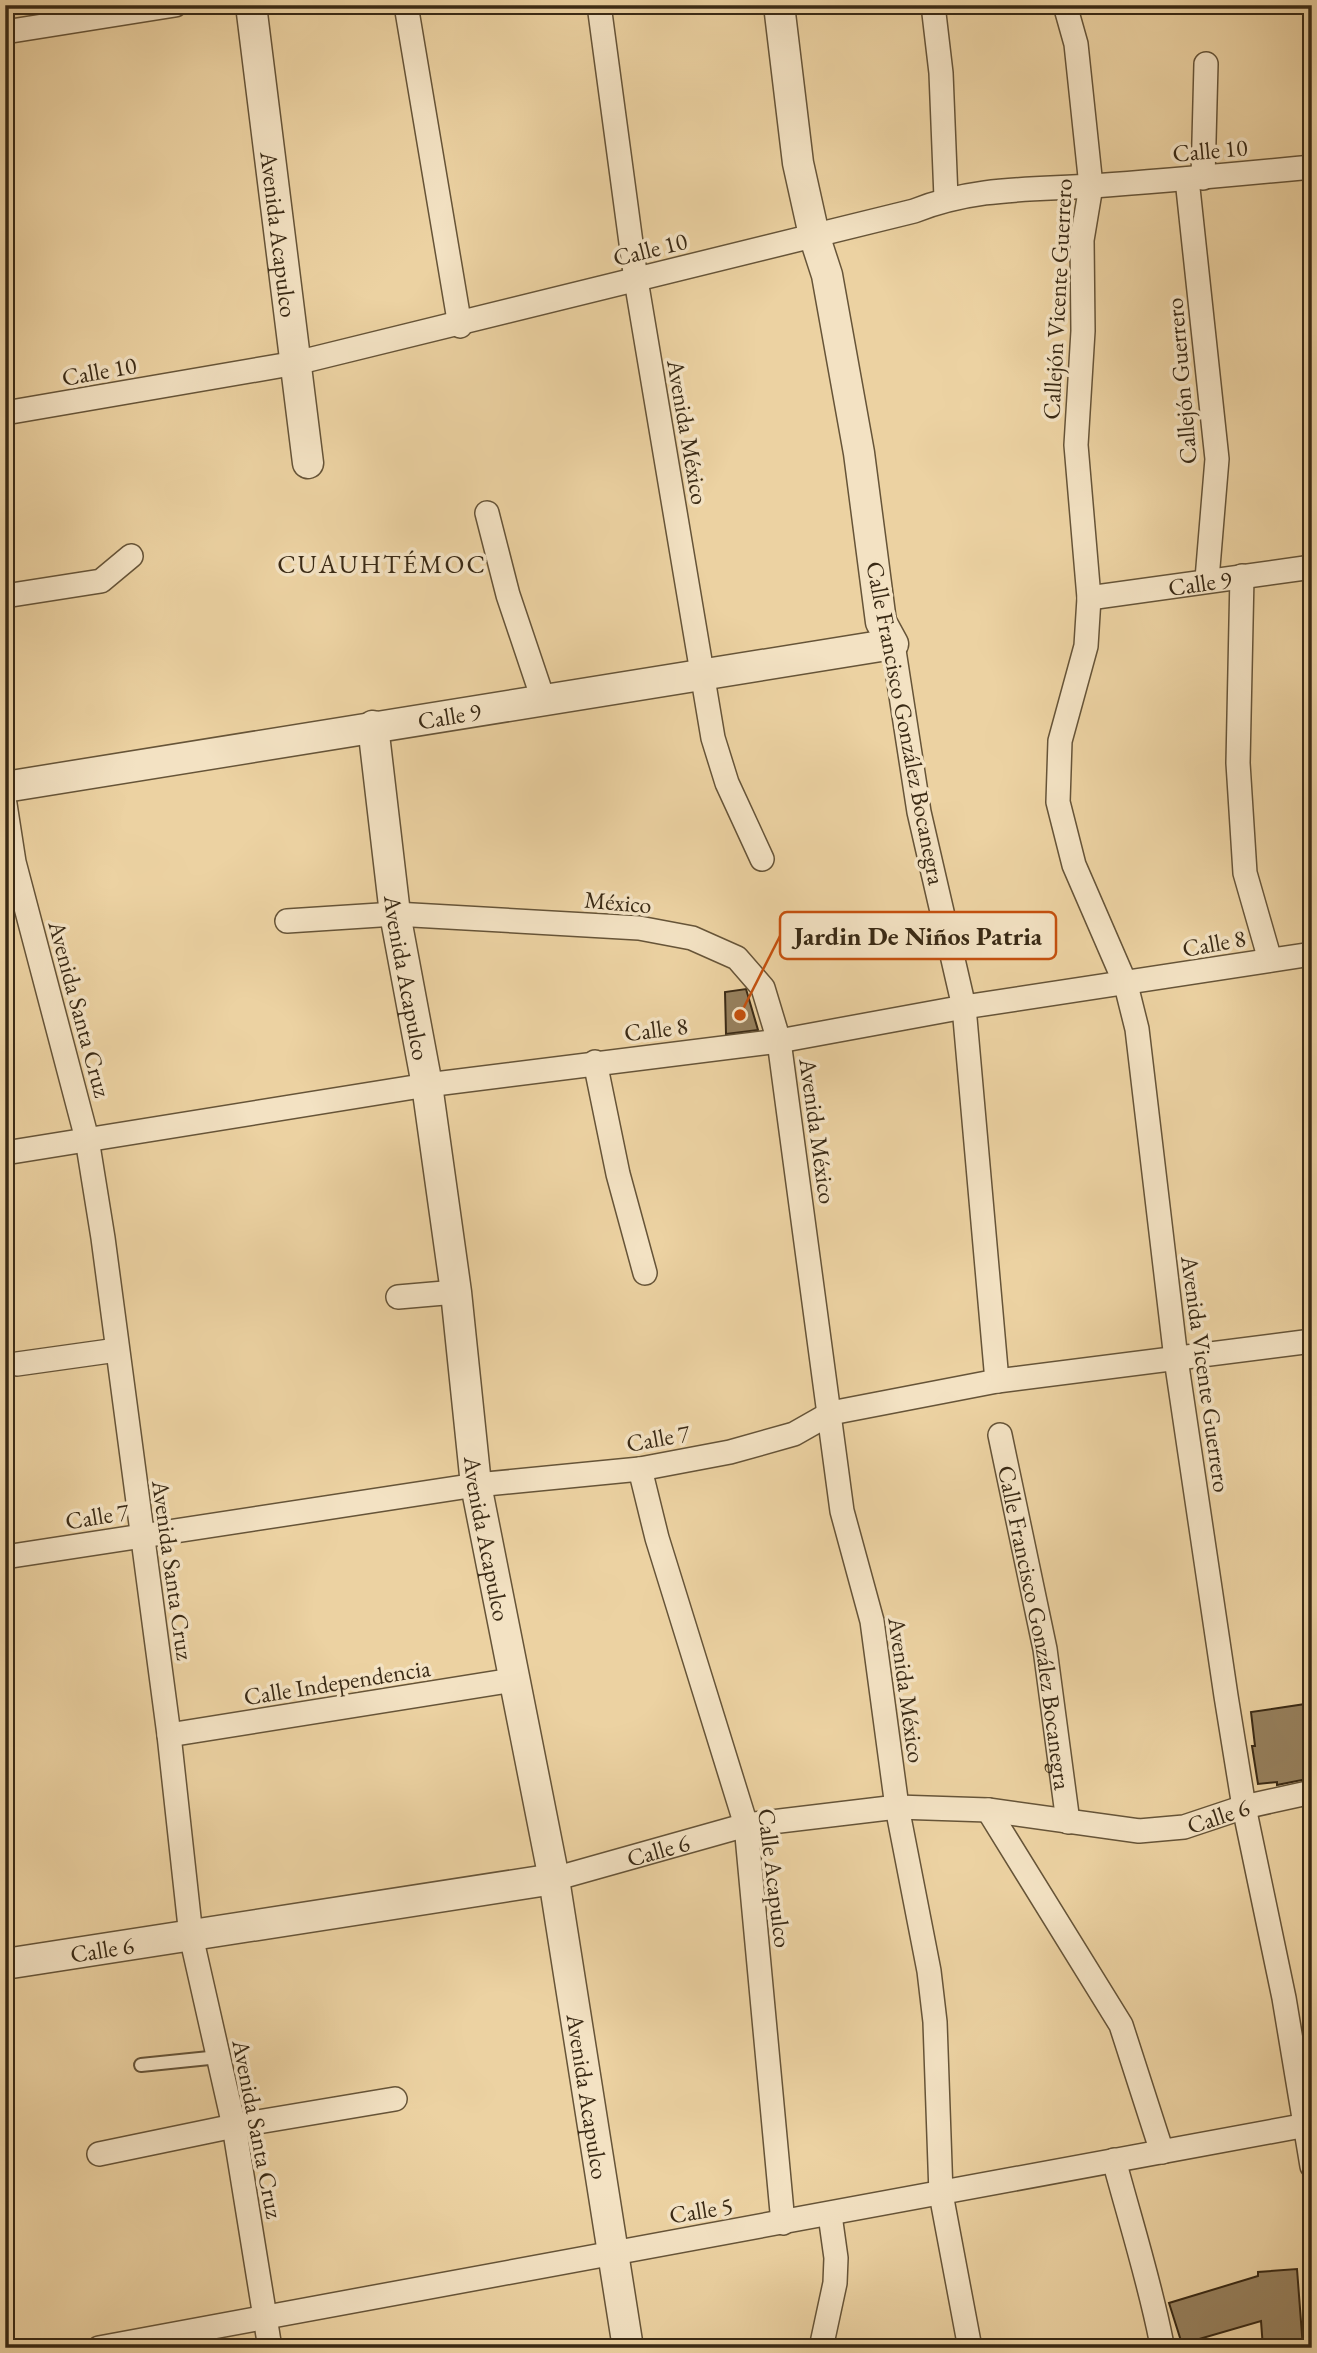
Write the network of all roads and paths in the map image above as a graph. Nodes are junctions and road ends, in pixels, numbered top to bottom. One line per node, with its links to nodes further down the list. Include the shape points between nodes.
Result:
1 (175, 5): 8 (street)
2 (251, 5): 17 (street, Avenida Acapulco)
3 (406, 5): 16 (street)
4 (599, 5): 15 (street, Avenida México)
5 (779, 5): 14 (street, Calle Francisco González Bocanegra, via 798,163)
6 (933, 5): 13 (street)
7 (1065, 5): 12 (street, Callejón Vicente Guerrero, via 1076,44)
8 (5, 32)
9 (1206, 64): 11 (street, Callejón Guerrero)
10 (1312, 167): 11 (street, Calle 10)
11 (1195, 178): 12 (street, Calle 10); 24 (street, Callejón Guerrero, via 1217,459)
12 (1091, 186): 13 (street, Calle 10, via 988,190); 26 (street, Callejón Vicente Guerrero, via 1083,240 1076,445)
13 (946, 198): 14 (street, Calle 10, via 914,211)
14 (814, 235): 15 (street, Calle 10); 27 (street, Calle Francisco González Bocanegra, via 827,275 859,453 881,622)
15 (636, 279): 16 (street, Calle 10); 28 (street, Avenida México)
16 (460, 326): 17 (street, Calle 10)
17 (296, 363): 18 (street, Calle 10); 19 (street, Avenida Acapulco)
18 (5, 413)
19 (308, 463)
20 (487, 513): 29 (street, via 508,595)
21 (131, 556): 25 (street, via 101,581)
22 (1312, 567): 23 (street, Calle 9)
23 (1242, 576): 24 (street, Calle 9); 37 (street, via 1238,764 1245,873)
24 (1207, 579): 26 (street, Calle 9)
25 (5, 596)
26 (1089, 598): 38 (street, Avenida Vicente Guerrero, via 1086,646 1060,741 1058,802 1074,866)
27 (893, 644): 28 (street, Calle 9); 39 (street, Calle Francisco González Bocanegra, via 919,812)
28 (702, 676): 29 (street, Calle 9); 33 (street, Avenida México, via 727,783)
29 (544, 702): 30 (street, Calle 9)
30 (373, 726): 31 (street, Calle 9); 34 (street, Avenida Acapulco)
31 (5, 787)
32 (5, 804): 43 (street, Avenida Santa Cruz, via 15,862)
33 (762, 859)
34 (395, 915): 35 (street, México); 40 (street, México, via 639,928 692,938 737,958 763,988); 42 (street, Avenida Acapulco)
35 (287, 921)
36 (1312, 954): 37 (street, Calle 8)
37 (1270, 960): 38 (street, Calle 8)
38 (1126, 985): 39 (street, Calle 8); 50 (street, Avenida Vicente Guerrero, via 1137,1029)
39 (964, 1007): 40 (street, Calle 8); 52 (street, Calle Francisco González Bocanegra)
40 (779, 1041): 41 (street, Calle 8); 53 (street, Avenida México)
41 (595, 1062): 42 (street, Calle 8); 45 (street)
42 (427, 1086): 43 (street, Calle 8); 46 (street, Avenida Acapulco)
43 (87, 1139): 44 (street, Calle 8); 49 (street, Avenida Santa Cruz)
44 (5, 1153)
45 (645, 1273)
46 (456, 1292): 47 (street); 56 (street, Avenida Acapulco)
47 (398, 1297)
48 (1312, 1341): 50 (street, Calle 7)
49 (117, 1350): 51 (street); 57 (street, Avenida Santa Cruz)
50 (1176, 1359): 52 (street, Calle 7); 63 (street, Avenida Vicente Guerrero)
51 (17, 1364)
52 (997, 1381): 53 (street, Calle 7)
53 (831, 1413): 55 (street, Calle 7, via 794,1434); 62 (street, Avenida México, via 842,1511 872,1621)
54 (1000, 1435): 65 (street, Calle Francisco González Bocanegra, via 1045,1649)
55 (640, 1469): 56 (street, Calle 7); 66 (street, Calle Acapulco, via 660,1550)
56 (476, 1485): 57 (street, Calle 7); 59 (street, Avenida Acapulco)
57 (141, 1535): 58 (street, Calle 7); 60 (street, Avenida Santa Cruz)
58 (5, 1557)
59 (513, 1680): 60 (street, Calle Independencia); 67 (street, Avenida Acapulco)
60 (169, 1735): 68 (street, Avenida Santa Cruz)
61 (1312, 1792): 63 (street, Calle 6)
62 (897, 1807): 64 (street, Calle 6); 66 (street, Calle 6); 79 (street, Avenida México, via 935,2022)
63 (1244, 1807): 65 (street, Calle 6, via 1184,1827 1139,1831); 73 (street, Avenida Vicente Guerrero)
64 (988, 1810): 65 (street, Calle 6); 75 (street, via 1121,2025)
65 (1068, 1822)
66 (746, 1825): 67 (street, Calle 6); 81 (street, Calle Acapulco)
67 (554, 1879): 68 (street, Calle 6); 82 (street, Avenida Acapulco)
68 (191, 1936): 69 (street, Calle 6); 70 (street, Avenida Santa Cruz)
69 (5, 1964)
70 (219, 2057): 71 (lane); 74 (street, Avenida Santa Cruz)
71 (141, 2065)
72 (395, 2099): 74 (street)
73 (1308, 2125): 75 (street, Calle 5); 78 (street, Avenida Vicente Guerrero)
74 (234, 2126): 76 (street); 83 (street, Avenida Santa Cruz)
75 (1162, 2152): 77 (street, Calle 5)
76 (99, 2154)
77 (1114, 2160): 79 (street, Calle 5); 84 (street)
78 (1312, 2166)
79 (941, 2194): 80 (street, Calle 5); 89 (street, Avenida México)
80 (830, 2215): 81 (street, Calle 5); 88 (street, via 835,2283)
81 (783, 2223): 82 (street, Calle 5)
82 (615, 2251): 83 (street, Calle 5); 87 (street, Avenida Acapulco)
83 (266, 2318): 85 (street, Calle 5); 86 (street, Avenida Santa Cruz)
84 (1161, 2340)
85 (99, 2348)
86 (270, 2348)
87 (628, 2348)
88 (821, 2348)
89 (970, 2348)

